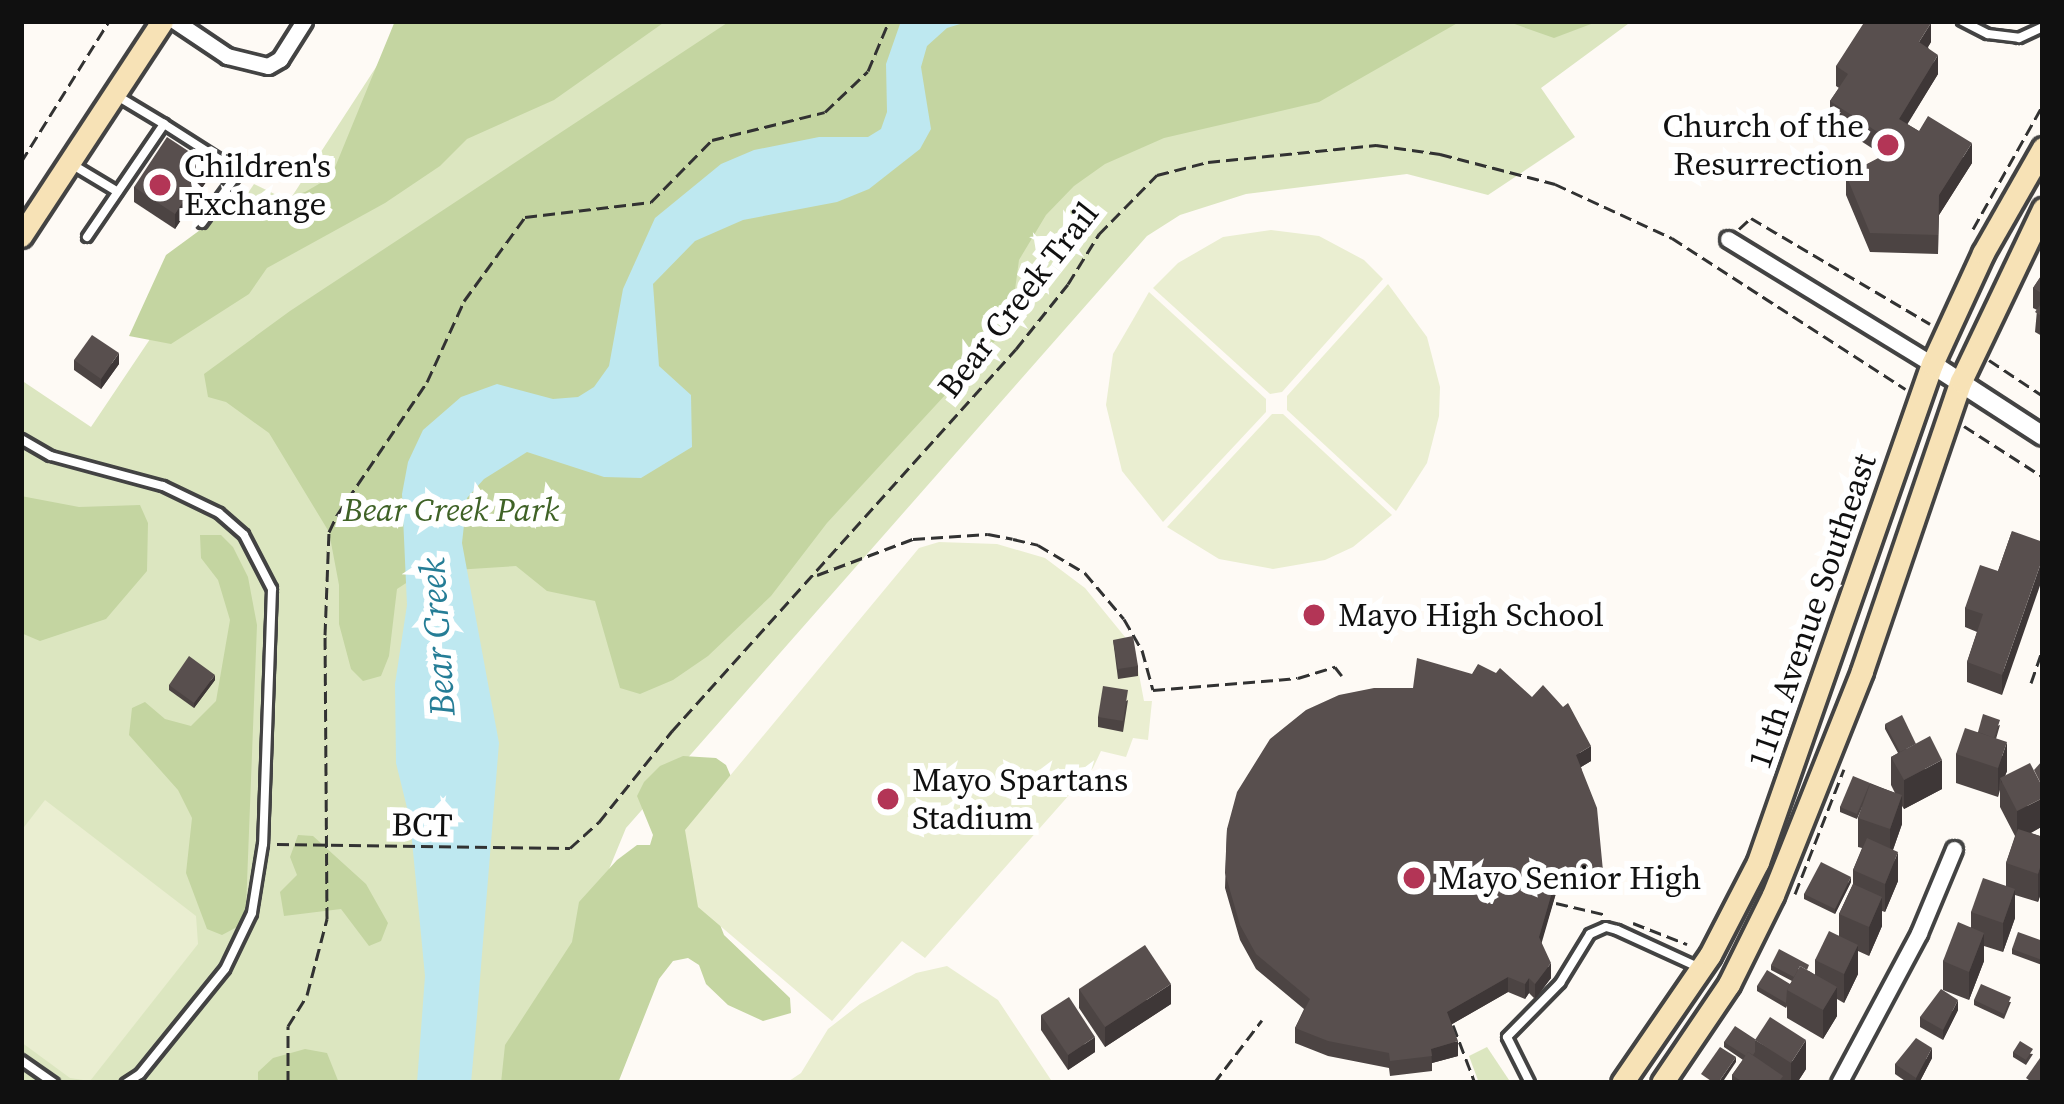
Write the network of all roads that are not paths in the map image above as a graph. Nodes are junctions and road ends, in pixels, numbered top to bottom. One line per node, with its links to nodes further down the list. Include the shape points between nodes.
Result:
1 (162, 21): 6 (main road)
2 (175, 21): 3 (street, via 226,56 268,66)
3 (304, 21)
4 (1961, 21): 5 (lane, via 2019,38)
5 (2043, 27)
6 (114, 94): 7 (lane); 9 (main road)
7 (164, 124): 10 (lane); 12 (lane, via 239,172)
8 (2043, 148): 16 (main road, 11th Avenue Southeast)
9 (70, 163): 10 (lane); 13 (main road)
10 (118, 192): 14 (lane)
11 (2043, 209): 17 (main road, 11th Avenue Southeast)
12 (202, 223)
13 (21, 236)
14 (87, 237)
15 (1728, 239): 16 (street)
16 (1932, 364): 17 (street); 21 (main road, 11th Avenue Southeast, via 1783,799)
17 (1961, 381): 18 (street); 27 (main road, 11th Avenue Southeast, via 1807,817 1730,984)
18 (2043, 436)
19 (21, 439): 24 (lane, via 51,456 196,500 244,535 272,589 263,844 251,913 225,969)
20 (1954, 849): 28 (street)
21 (1701, 968): 25 (lane, via 1617,930 1590,934 1560,982 1508,1037); 26 (main road, 11th Avenue Southeast)
22 (21, 1060): 23 (lane)
23 (54, 1083)
24 (126, 1083)
25 (1530, 1083)
26 (1622, 1083)
27 (1662, 1083)
28 (1839, 1083)

